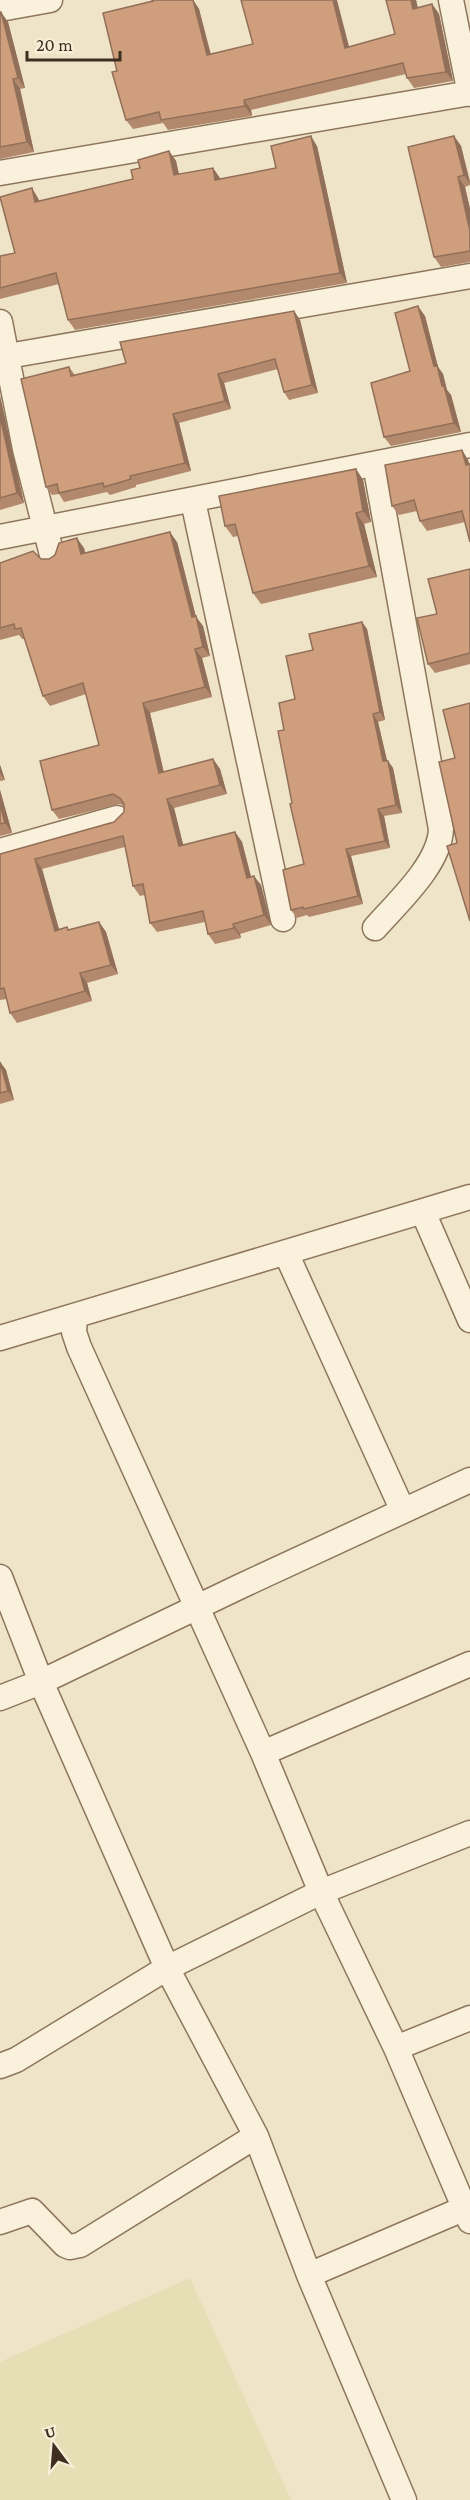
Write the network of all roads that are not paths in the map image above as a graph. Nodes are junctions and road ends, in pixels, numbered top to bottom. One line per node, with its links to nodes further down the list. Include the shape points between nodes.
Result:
1 (50, 0): 3 (street)
2 (452, 0): 4 (street)
3 (0, 9)
4 (470, 93): 5 (street)
5 (0, 173)
6 (470, 276): 8 (street)
7 (0, 322): 8 (street)
8 (8, 356): 12 (street, via 25,449)
9 (470, 445): 10 (street)
10 (375, 464): 11 (street); 18 (street, via 441,829 439,844 423,872)
11 (193, 501): 12 (street); 17 (street)
12 (46, 527): 13 (street); 14 (street)
13 (0, 537)
14 (52, 555)
15 (117, 818): 16 (street)
16 (0, 851)
17 (283, 919)
18 (375, 928)
19 (470, 1197): 20 (street)
20 (423, 1212): 21 (street); 23 (street)
21 (286, 1253): 22 (street); 26 (street)
22 (75, 1317): 24 (street); 28 (street, via 79,1347)
23 (470, 1320)
24 (0, 1338)
25 (470, 1480): 26 (street)
26 (403, 1511): 28 (street)
27 (0, 1577): 30 (street)
28 (196, 1607): 30 (street); 32 (street)
29 (470, 1664): 32 (street)
30 (40, 1682): 31 (street); 35 (street)
31 (0, 1698)
32 (263, 1753): 34 (street)
33 (470, 1833): 34 (street)
34 (321, 1892): 35 (street); 37 (street)
35 (167, 1968): 38 (street); 39 (street)
36 (470, 2018): 37 (street)
37 (396, 2048): 40 (street)
38 (0, 2066)
39 (255, 2136): 41 (street, via 80,2245 65,2245 32,2211); 42 (street)
40 (468, 2212): 42 (street)
41 (0, 2222)
42 (309, 2275): 43 (street)
43 (404, 2500)

